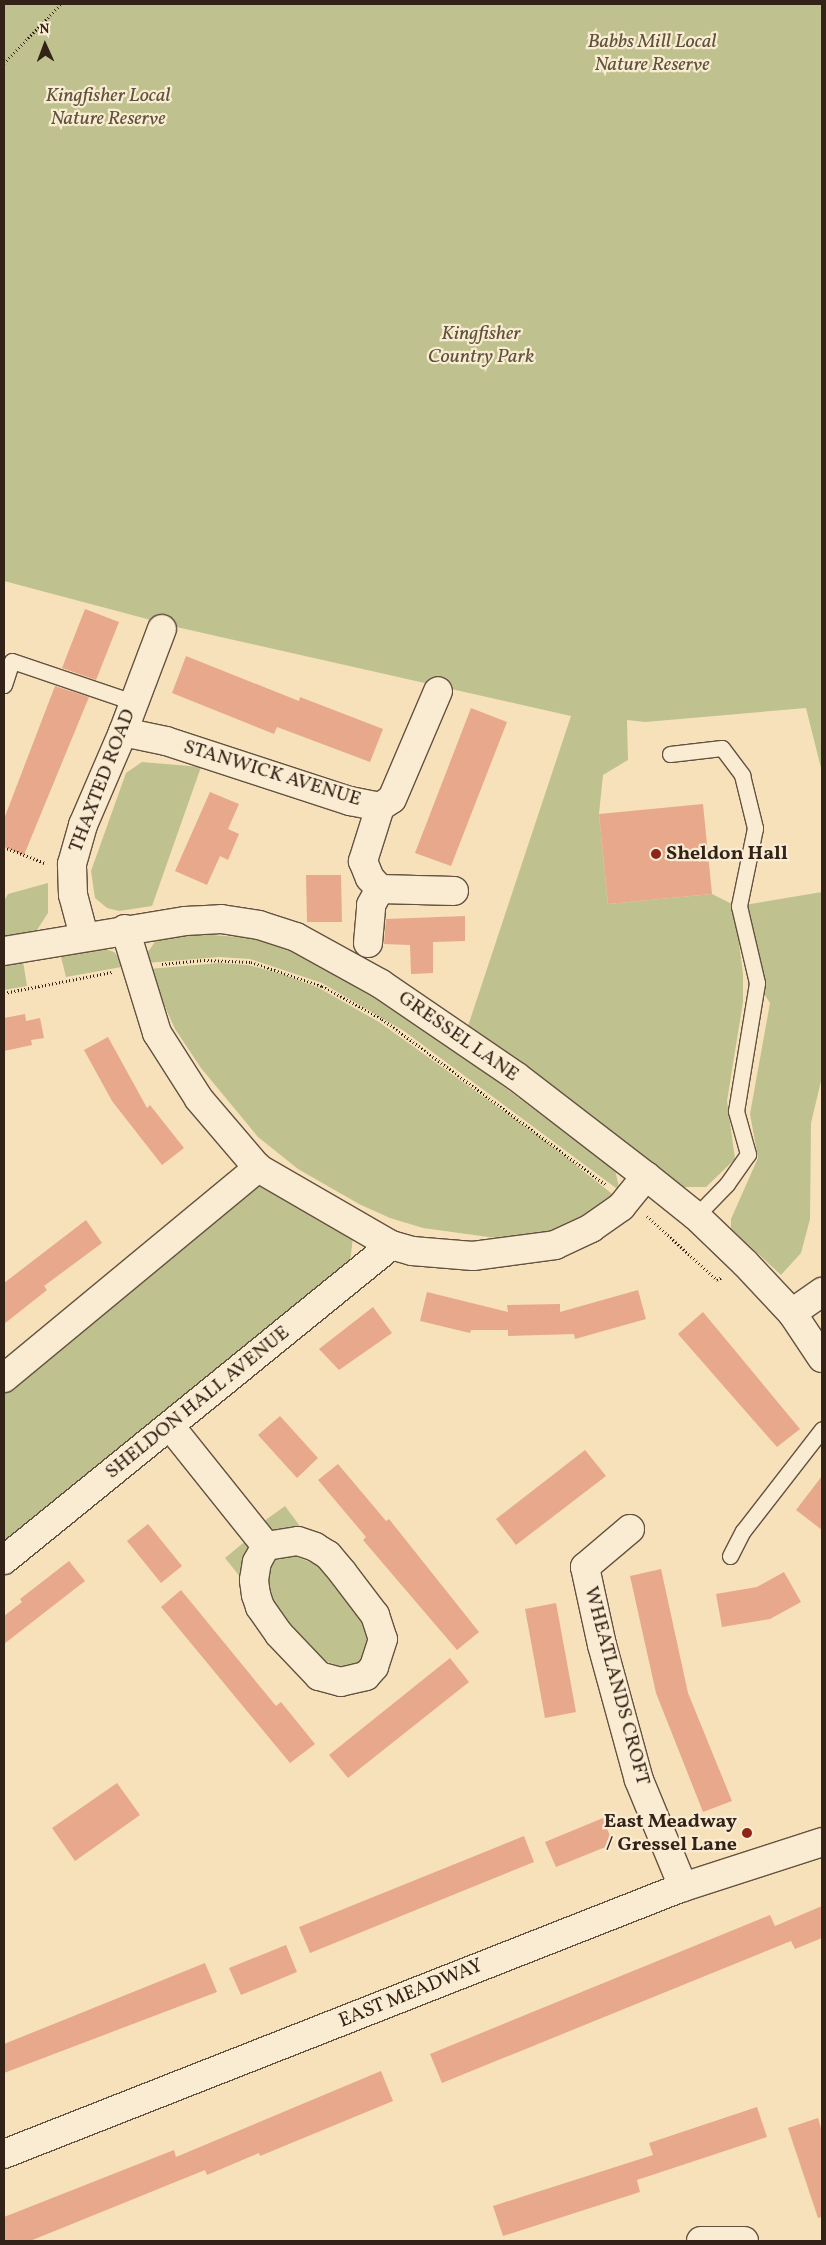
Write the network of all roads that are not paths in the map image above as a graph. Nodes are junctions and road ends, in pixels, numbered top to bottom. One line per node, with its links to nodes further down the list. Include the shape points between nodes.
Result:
1 (162, 629): 4 (street, THAXTED ROAD)
2 (4, 685): 4 (lane, via 12,661)
3 (438, 691): 7 (street, STANWICK AVENUE, via 392,799)
4 (133, 702): 5 (street, THAXTED ROAD)
5 (123, 732): 7 (street, STANWICK AVENUE, via 166,741 350,801); 11 (street, THAXTED ROAD, via 83,824 72,864 73,895)
6 (670, 754): 16 (lane, via 722,748 742,775 755,828 739,906 756,983 736,1111 748,1154 727,1184)
7 (380, 807): 8 (street, via 363,861 370,878)
8 (380, 889): 9 (street); 12 (street, via 371,905)
9 (454, 891)
10 (124, 929): 11 (street, GRESSEL LANE); 14 (street, via 157,1033 199,1098); 15 (street, GRESSEL LANE, via 221,920 258,925 296,937 381,984 516,1076)
11 (84, 936): 13 (street, GRESSEL LANE)
12 (368, 943)
13 (4, 951)
14 (258, 1168): 17 (street); 21 (street)
15 (646, 1176): 16 (street, GRESSEL LANE); 17 (street, via 621,1207 591,1228 555,1245 473,1256)
16 (696, 1216): 19 (street, GRESSEL LANE)
17 (391, 1245): 22 (street, SHELDON HALL AVENUE)
18 (822, 1292): 19 (street)
19 (792, 1313): 20 (street, GRESSEL LANE)
20 (822, 1358)
21 (4, 1378)
22 (170, 1426): 25 (street); 27 (street, SHELDON HALL AVENUE)
23 (822, 1429): 26 (lane, via 743,1531)
24 (630, 1529): 29 (street, WHEATLANDS CROFT, via 585,1567 602,1645 639,1780)
25 (266, 1546): 25 (street, via 298,1541 328,1555 343,1573 375,1615 383,1639 374,1667 366,1676 341,1682 319,1676 279,1634 260,1607 256,1595 257,1562)
26 (730, 1556)
27 (4, 1560)
28 (822, 1842): 29 (street, EAST MEADWAY)
29 (683, 1887): 30 (street, EAST MEADWAY)
30 (4, 2154)
31 (701, 2241): 32 (street)
32 (744, 2241)

